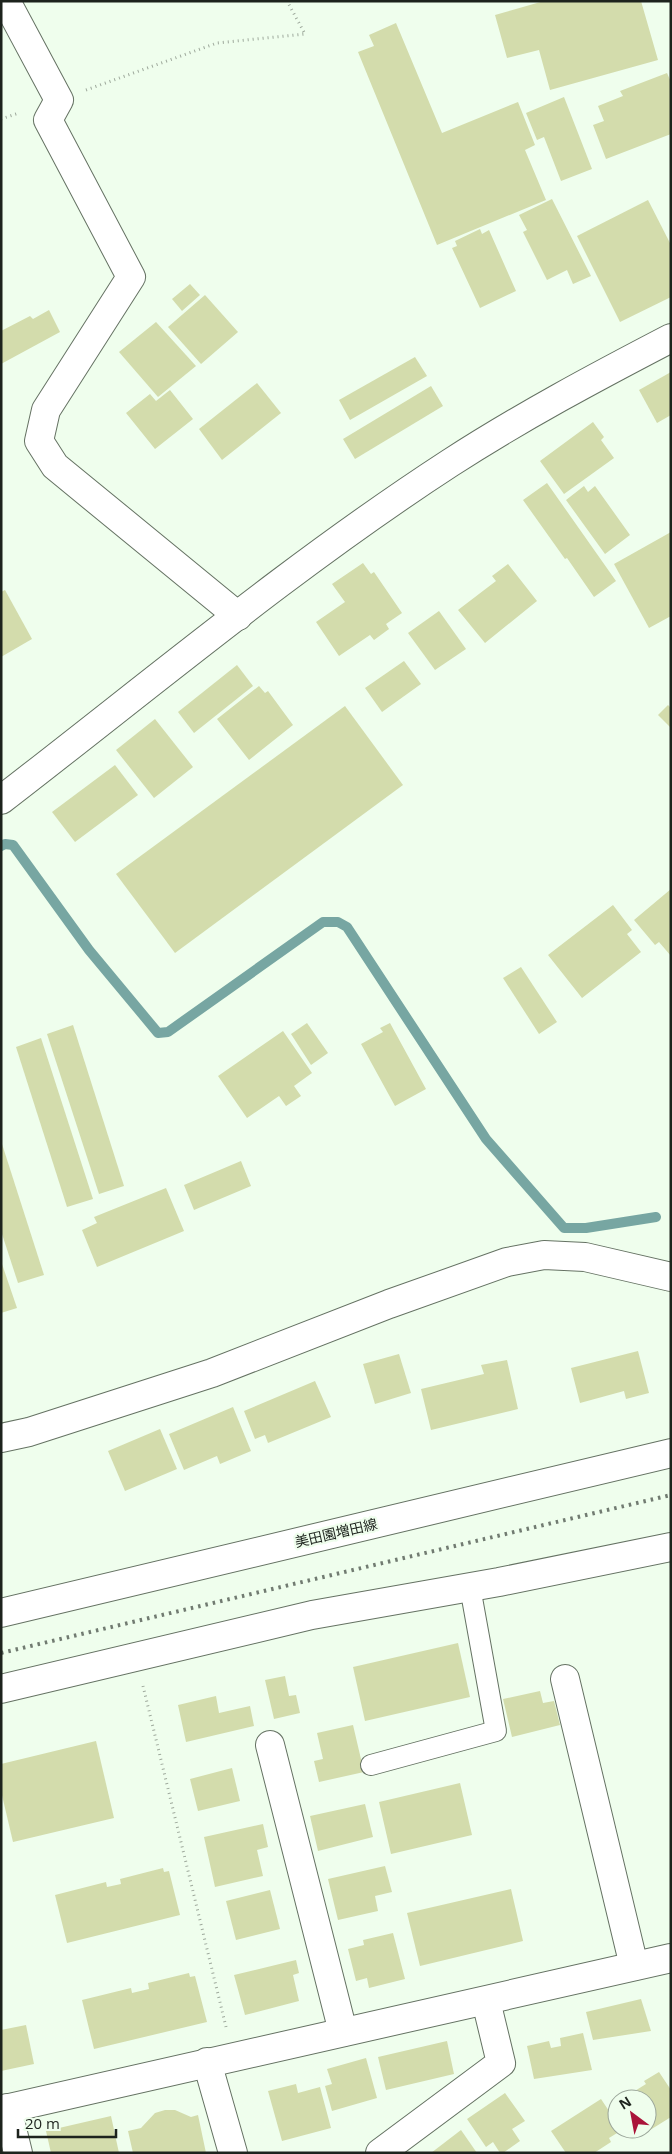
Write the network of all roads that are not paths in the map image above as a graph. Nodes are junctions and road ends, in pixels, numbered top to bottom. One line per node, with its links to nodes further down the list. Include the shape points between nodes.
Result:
1 (6, 1): 3 (street, via 59,100 48,120 131,277 46,410 39,441 55,466)
2 (671, 338): 3 (street, via 450,463)
3 (238, 616): 4 (street)
4 (1, 800)
5 (671, 1277): 6 (street, via 585,1257 544,1255 507,1262 212,1373 29,1432)
6 (1, 1438)
7 (671, 1453): 10 (street, 美田園増田線)
8 (671, 1547): 9 (street)
9 (470, 1587): 12 (street, via 312,1615); 14 (lane, via 496,1731)
10 (1, 1613)
11 (565, 1679): 16 (street)
12 (1, 1689)
13 (270, 1745): 18 (street)
14 (371, 1765)
15 (671, 1958): 16 (street)
16 (634, 1966): 17 (street)
17 (486, 2001): 18 (street); 23 (street, via 501,2063)
18 (343, 2032): 19 (street)
19 (207, 2062): 20 (street); 22 (street)
20 (4, 2109): 21 (street)
21 (18, 2153)
22 (233, 2153)
23 (380, 2153)

